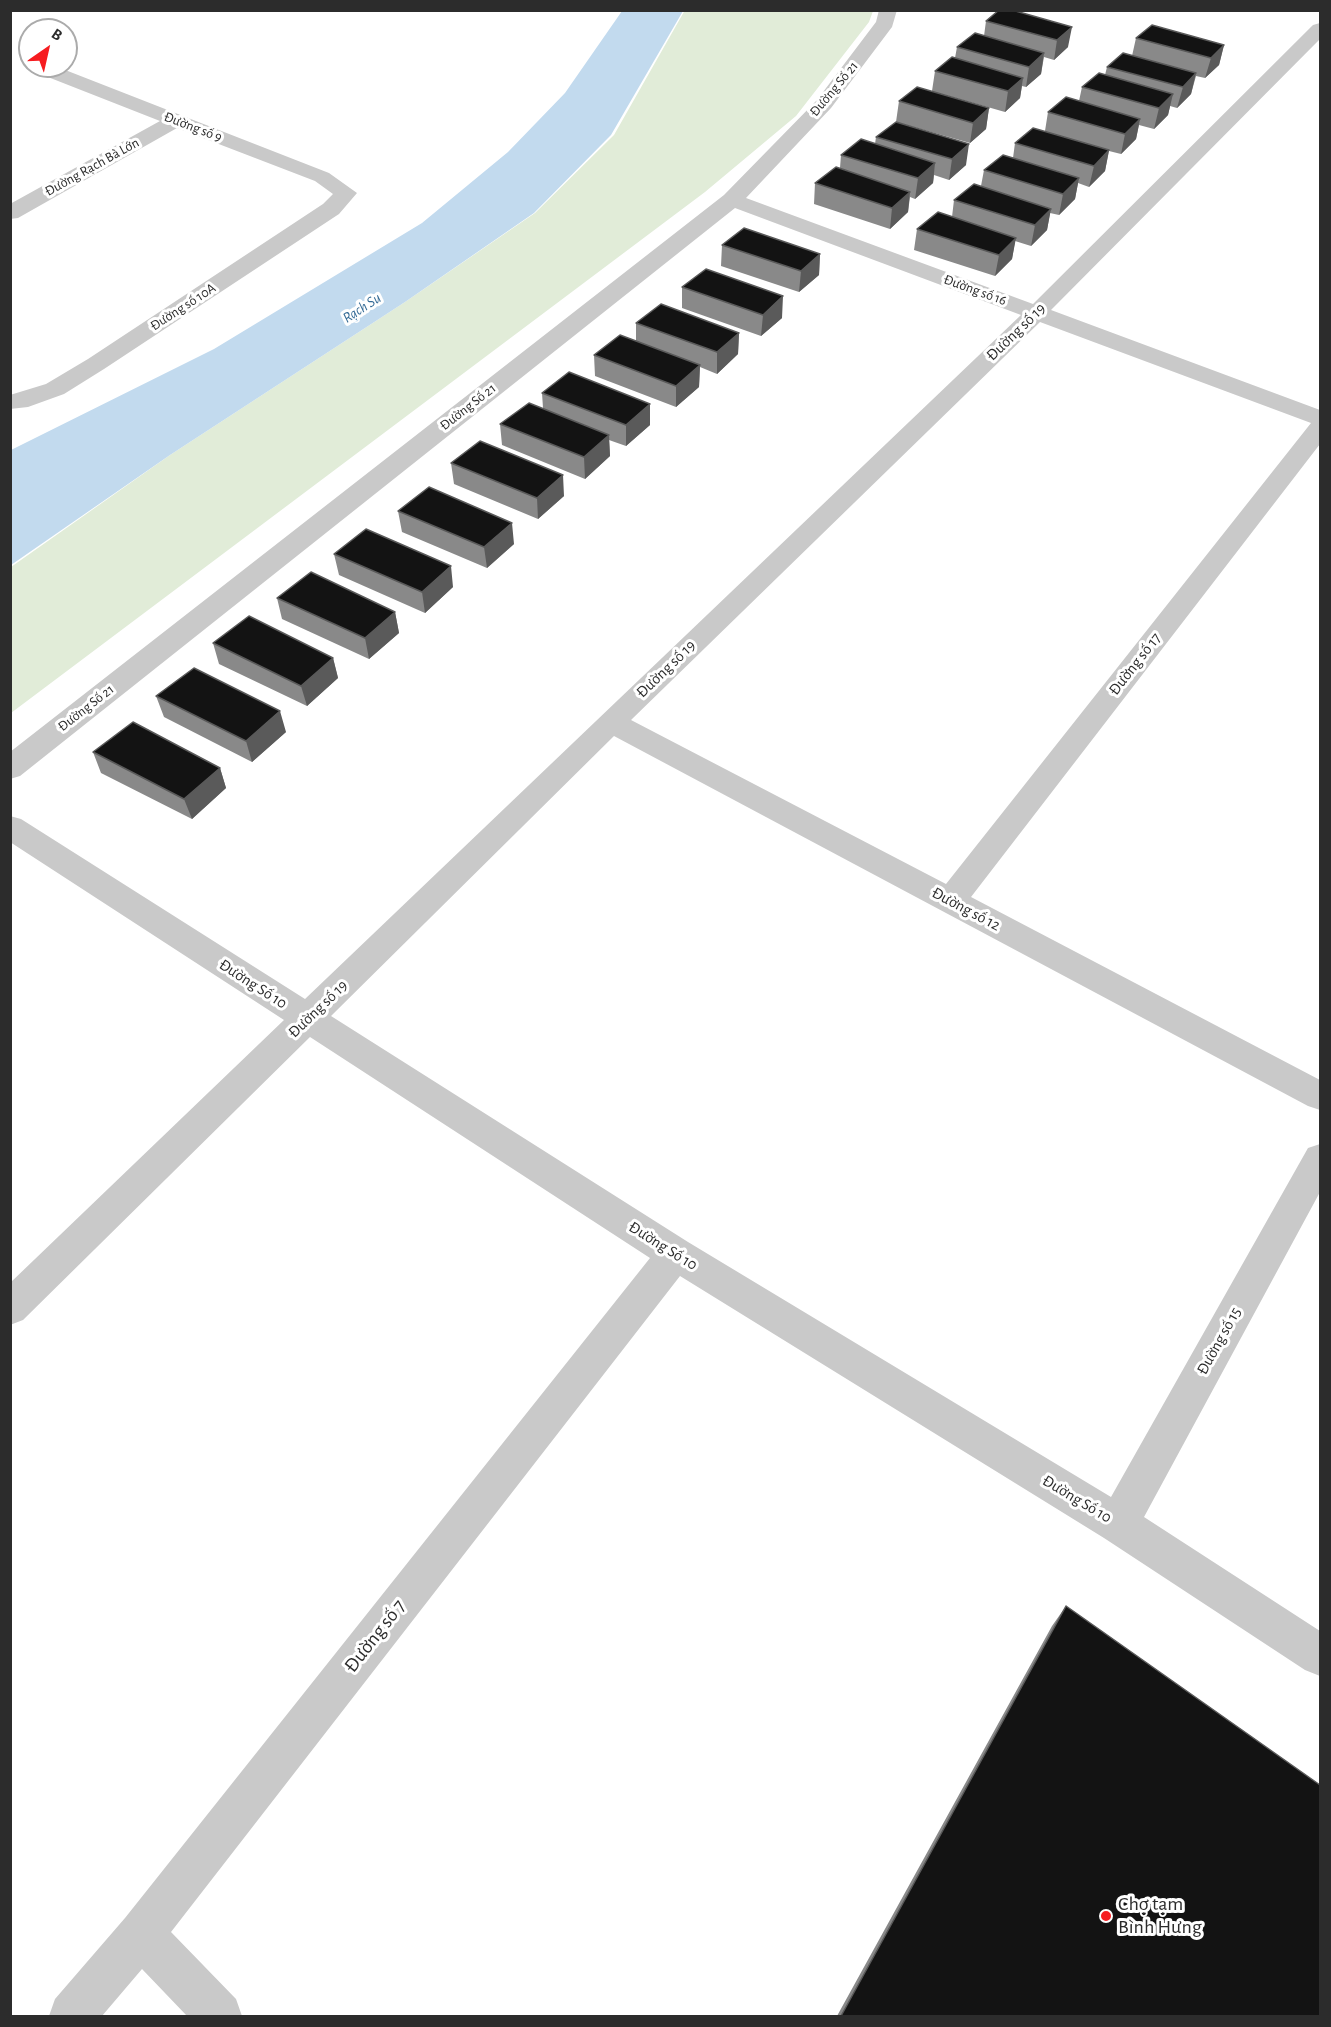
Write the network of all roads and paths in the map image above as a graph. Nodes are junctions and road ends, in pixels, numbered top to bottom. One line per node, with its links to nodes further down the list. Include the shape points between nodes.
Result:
1 (888, 10): 7 (street, Đường Số 21, via 885,23 824,104)
2 (1320, 29): 3 (street, Đường số 19)
3 (1311, 52): 9 (street, Đường số 19)
4 (66, 78): 5 (street, Đường số 9)
5 (174, 121): 6 (street, Đường số 9, via 322,177); 8 (street, Đường Rạch Bà Lớn)
6 (346, 193): 10 (street, Đường số 10A, via 331,209 96,364 55,388)
7 (732, 201): 9 (street, Đường số 16); 14 (street, Đường Số 21)
8 (10, 213)
9 (1036, 313): 11 (street, Đường số 16); 13 (street, Đường số 19)
10 (10, 402)
11 (1320, 418)
12 (1320, 428): 16 (street, Đường số 17)
13 (611, 722): 16 (street, Đường số 12); 17 (street, Đường số 19)
14 (10, 768)
15 (10, 827): 17 (street, Đường Số 10)
16 (950, 901): 18 (street, Đường số 12)
17 (308, 1019): 20 (street, Đường Số 10); 21 (street, Đường số 19)
18 (1320, 1096)
19 (1320, 1159): 22 (street, Đường số 15)
20 (675, 1254): 22 (street, Đường Số 10); 24 (street, Đường số 7)
21 (10, 1308)
22 (1118, 1524): 23 (street, Đường Số 10)
23 (1320, 1655)
24 (141, 1934): 25 (street, Đường số 7); 26 (street)
25 (72, 2016)
26 (219, 2016)

